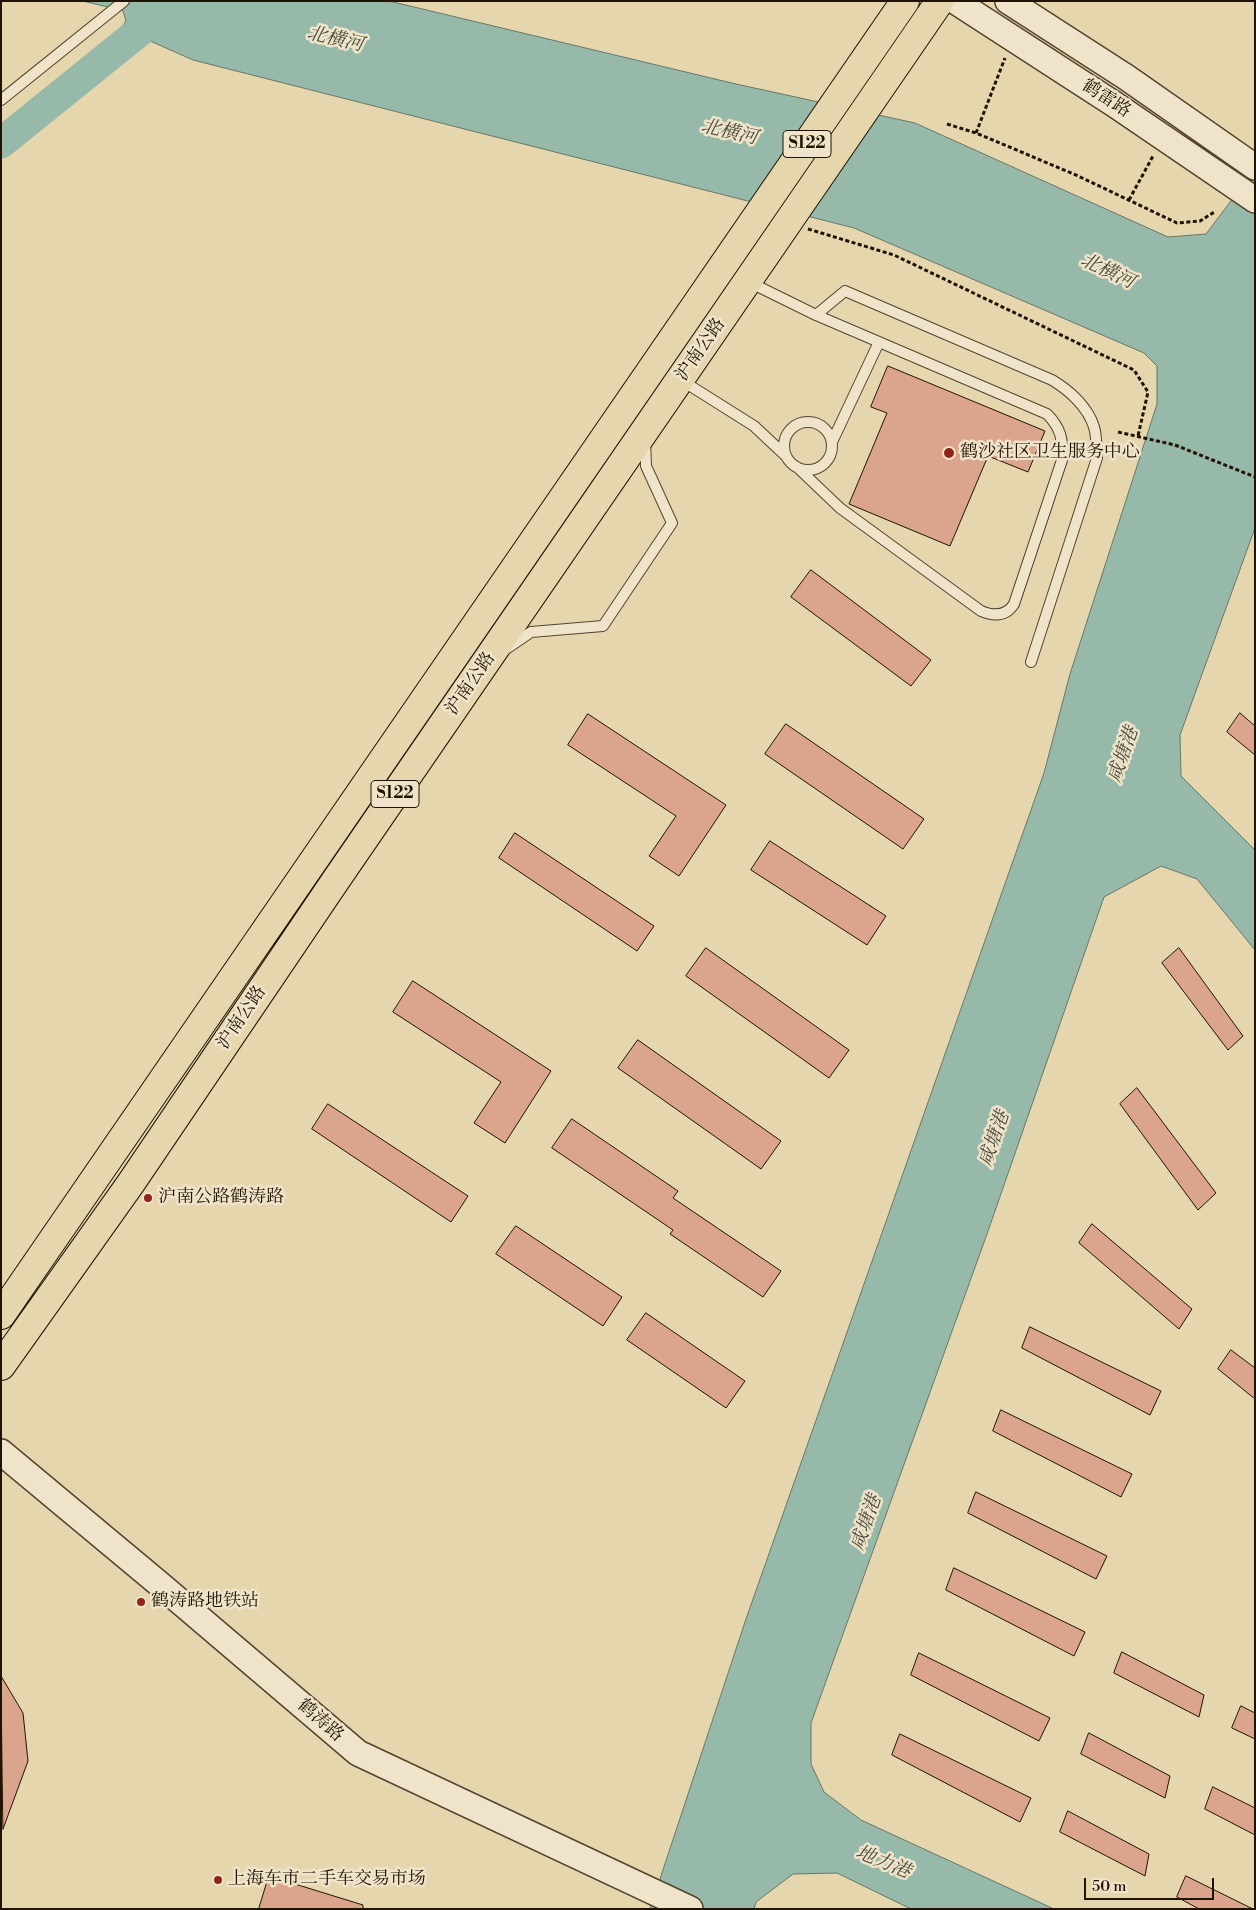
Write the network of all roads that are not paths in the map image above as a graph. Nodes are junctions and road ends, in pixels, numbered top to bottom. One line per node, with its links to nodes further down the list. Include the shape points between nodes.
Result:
1 (124, 1): 6 (lane)
2 (906, 1): 19 (main road, 沪南公路 / S122)
3 (940, 1): 9 (main road, 沪南公路 / S122)
4 (955, 1): 8 (street, 鹤雷路)
5 (1008, 1): 7 (street, 鹤雷路, via 1126,77)
6 (1, 100)
7 (1255, 167)
8 (1255, 200)
9 (748, 282): 10 (lane); 12 (main road, 沪南公路 / S122)
10 (816, 315): 11 (lane); 17 (lane, via 846,291 1052,380 1066,388 1086,411 1094,426 1097,458)
11 (880, 342): 14 (lane); 16 (lane, via 1046,414 1056,423 1061,433 1062,460 1014,604 998,615 981,611 840,508)
12 (680, 380): 13 (main road, 沪南公路 / S122); 15 (lane, via 754,426)
13 (645, 431): 18 (main road, 沪南公路 / S122); 18 (lane, via 646,466 672,523 602,626 531,632)
14 (832, 442): 15 (lane, via 818,424 803,423 789,432 785,439); 16 (lane, via 826,463 812,470)
15 (786, 456): 16 (lane)
16 (797, 468)
17 (1031, 662)
18 (484, 664): 20 (main road, 沪南公路 / S122, via 130,1183)
19 (1, 1315)
20 (1, 1366)
21 (1, 1452): 22 (street, 鹤涛路, via 358,1753)
22 (690, 1909)

